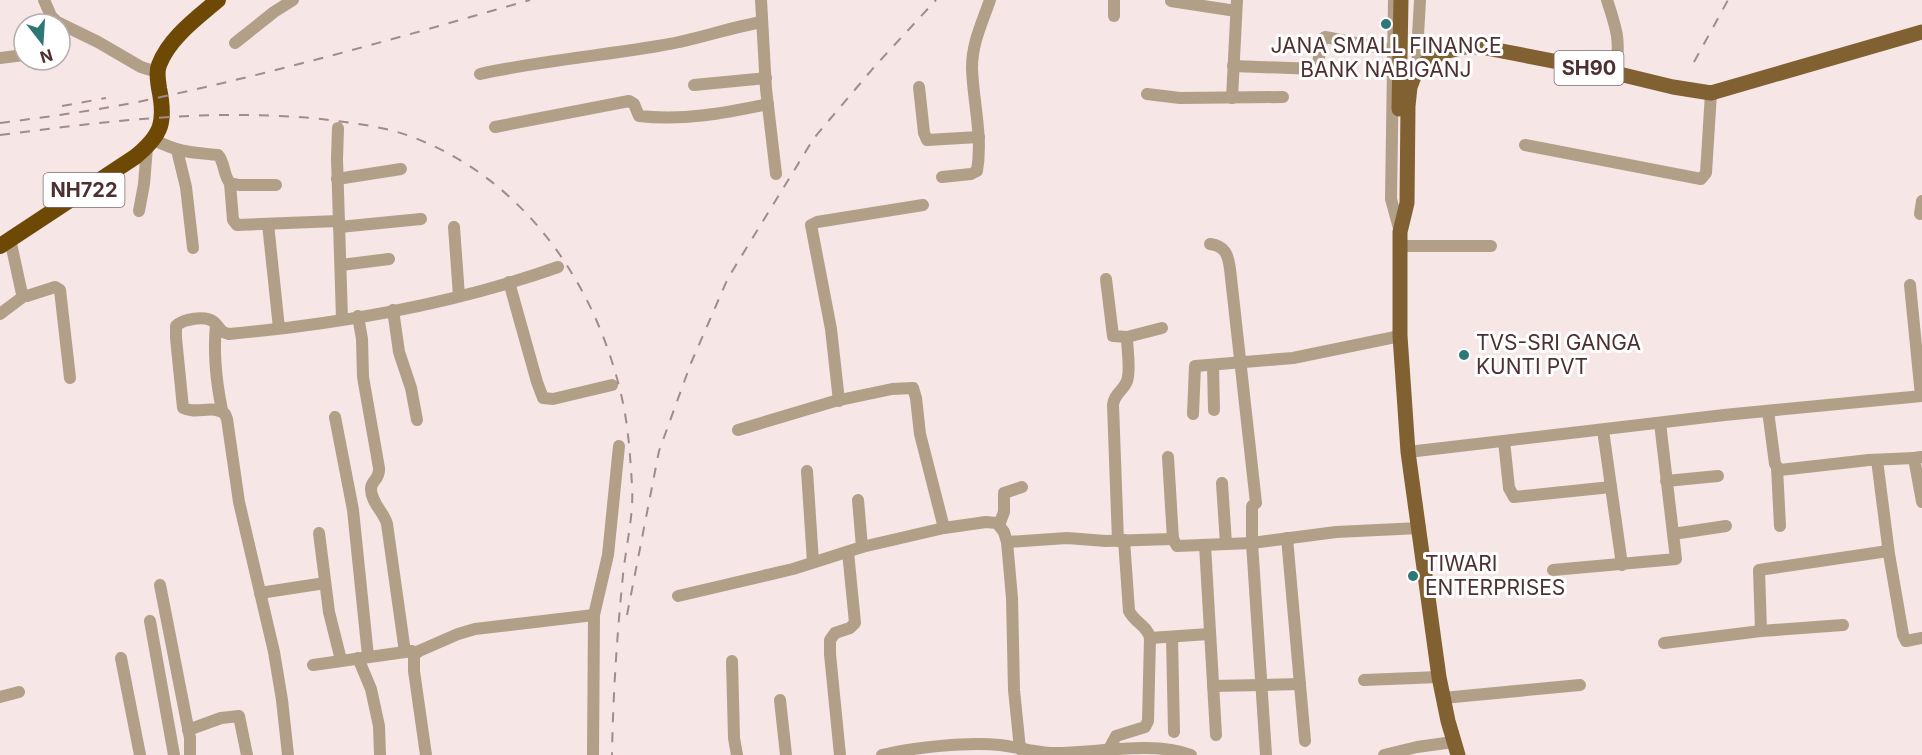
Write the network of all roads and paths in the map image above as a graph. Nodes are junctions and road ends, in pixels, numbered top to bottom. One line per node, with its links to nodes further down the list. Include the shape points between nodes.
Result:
1 (218, 0): 20 (highway, via 174,40)
2 (293, 0): 16 (street)
3 (761, 0): 13 (street)
4 (990, 0): 33 (street, via 976,37 972,66)
5 (1114, 0): 12 (street)
6 (1394, 0): 17 (street)
7 (1401, 0): 51 (main road)
8 (1420, 0): 19 (street, via 1417,53)
9 (1607, 0): 21 (street, via 1619,40)
10 (1172, 1): 11 (street)
11 (1236, 6): 18 (street)
12 (1114, 16)
13 (762, 22): 22 (street, via 659,46); 23 (street)
14 (72, 30): 20 (street)
15 (1922, 32): 26 (main road, SH90)
16 (235, 43)
17 (1392, 50): 18 (street, via 1325,37 1317,69); 51 (street, via 1391,199)
18 (1233, 66): 29 (street)
19 (1421, 67): 21 (main road, SH90, via 1444,52 1481,47); 51 (main road, via 1410,87 1407,203)
20 (157, 72): 34 (highway, via 162,116)
21 (1615, 73): 26 (main road, SH90)
22 (480, 74)
23 (766, 78): 24 (street); 30 (street)
24 (694, 85)
25 (919, 87): 33 (street, via 927,141)
26 (1711, 93): 35 (street, via 1706,173 1699,180)
27 (1147, 94): 29 (street)
28 (1282, 97): 29 (street)
29 (1232, 98)
30 (768, 104): 31 (street, via 683,118 639,116 629,101); 38 (street)
31 (495, 127)
32 (338, 128): 40 (street)
33 (979, 137): 39 (street, via 976,173)
34 (151, 144): 36 (street); 45 (street); 52 (highway, NH722)
35 (1525, 145)
36 (177, 150): 41 (street, via 220,157); 55 (street)
37 (401, 169): 40 (street)
38 (776, 174)
39 (942, 177)
40 (337, 179): 49 (street)
41 (230, 183): 42 (street); 48 (street, via 234,223)
42 (276, 185)
43 (1922, 201): 46 (street)
44 (923, 205): 79 (street, via 811,225 831,329)
45 (139, 211)
46 (1920, 214)
47 (421, 219): 49 (street)
48 (268, 224): 49 (street); 69 (street)
49 (339, 224): 57 (street)
50 (454, 227): 63 (street)
51 (1400, 239): 54 (street); 72 (main road)
52 (5, 242): 62 (street)
53 (1210, 244): 74 (street, via 1224,249 1229,260)
54 (1491, 246)
55 (193, 248)
56 (389, 259): 57 (street)
57 (341, 265): 67 (street)
58 (558, 267): 60 (street)
59 (1106, 279): 73 (street, via 1112,334)
60 (509, 282): 63 (street); 77 (street, via 543,398)
61 (1910, 285): 71 (street)
62 (24, 296): 65 (street); 76 (street, via 55,287 60,290)
63 (459, 296): 64 (street)
64 (393, 310): 66 (street); 85 (street, via 399,352)
65 (0, 314)
66 (358, 316): 67 (street); 138 (street, via 363,377 379,468 371,492 387,524)
67 (342, 319): 69 (street)
68 (216, 325): 69 (street, via 229,334); 81 (street, via 214,368); 81 (street, via 208,319 183,321 176,326 176,338 183,408)
69 (279, 328)
70 (1162, 328): 73 (street)
71 (1918, 331): 78 (street)
72 (1400, 336): 74 (street, via 1324,353); 91 (main road)
73 (1127, 337): 113 (street, via 1128,377 1113,405)
74 (1241, 363): 75 (street); 115 (street, via 1256,503 1252,506)
75 (1213, 365): 80 (street); 83 (street, via 1195,366)
76 (70, 378)
77 (612, 385)
78 (1922, 396): 82 (street)
79 (839, 401): 87 (street); 107 (street, via 913,388 920,434)
80 (1214, 410)
81 (222, 411): 126 (street, via 227,419 238,502)
82 (1768, 411): 86 (street); 95 (street)
83 (1193, 414)
84 (335, 417): 139 (street, via 353,510)
85 (417, 420)
86 (1660, 423): 88 (street); 98 (street)
87 (738, 430)
88 (1603, 430): 89 (street); 101 (street)
89 (1504, 441): 91 (street); 101 (street, via 1509,488 1514,497)
90 (618, 446): 128 (street, via 608,555)
91 (1408, 452): 108 (main road)
92 (1168, 457): 112 (street)
93 (1918, 457): 94 (street); 103 (street)
94 (1877, 460): 95 (street); 119 (street)
95 (1777, 468): 106 (street)
96 (807, 471): 121 (street)
97 (1719, 476): 98 (street)
98 (1666, 482): 110 (street)
99 (1222, 483): 116 (street)
100 (1022, 487): 104 (street, via 1004,493)
101 (1611, 487): 122 (street)
102 (858, 500): 118 (street)
103 (1922, 502)
104 (999, 525): 107 (street, via 986,522); 114 (street)
105 (1726, 526): 110 (street)
106 (1780, 526)
107 (944, 528): 118 (street)
108 (1420, 528): 111 (street, via 1352,530); 144 (main road)
109 (319, 533): 124 (street)
110 (1673, 534): 122 (street, via 1674,560)
111 (1287, 538): 115 (street); 146 (street)
112 (1173, 539): 113 (street); 117 (street, via 1178,546)
113 (1121, 541): 114 (street, via 1066,538); 135 (street, via 1129,611 1146,628)
114 (1007, 542): 158 (street)
115 (1251, 543): 116 (street); 148 (street)
116 (1226, 544): 117 (street)
117 (1205, 545): 132 (street)
118 (862, 547): 120 (street)
119 (1888, 551): 131 (street, via 1759,570); 134 (street, via 1904,638)
120 (848, 552): 121 (street); 171 (street, via 855,623 830,640)
121 (813, 562): 127 (street)
122 (1622, 565): 123 (street)
123 (1553, 570)
124 (325, 583): 126 (street); 141 (street)
125 (160, 585): 154 (street)
126 (260, 593): 165 (street, via 278,676)
127 (678, 596)
128 (594, 615): 137 (street, via 476,629); 168 (street)
129 (150, 621): 162 (street)
130 (1843, 625): 131 (street)
131 (1761, 630): 136 (street)
132 (1209, 634): 133 (street); 147 (street)
133 (1172, 637): 135 (street); 155 (street)
134 (1922, 638)
135 (1150, 639): 160 (street, via 1147,724 1116,736)
136 (1665, 643)
137 (419, 651): 138 (street); 167 (street, via 414,655 414,671)
138 (405, 652): 139 (street)
139 (363, 657): 141 (street); 166 (street, via 379,726)
140 (121, 658): 161 (street)
141 (341, 660): 143 (street)
142 (732, 661): 169 (street)
143 (313, 665)
144 (1439, 677): 145 (street); 152 (main road)
145 (1364, 680)
146 (1300, 684): 148 (street); 157 (street)
147 (1212, 686): 148 (street); 156 (street)
148 (1262, 686): 174 (street)
149 (1580, 686): 152 (street)
150 (19, 692): 151 (street)
151 (0, 697)
152 (1443, 698): 159 (main road)
153 (780, 700): 170 (street)
154 (188, 730): 163 (street); 164 (street, via 239,716)
155 (1174, 732)
156 (1216, 735)
157 (1305, 741)
158 (1020, 749): 160 (street, via 1049,753); 172 (street, via 999,745 917,748)
159 (1455, 749): 175 (street, via 1417,747)
160 (1108, 751): 173 (street, via 1155,748)
161 (140, 755)
162 (174, 755)
163 (190, 755)
164 (247, 755)
165 (288, 755)
166 (380, 755)
167 (426, 755)
168 (593, 755)
169 (737, 755)
170 (786, 755)
171 (840, 755)
172 (882, 755)
173 (1191, 755)
174 (1266, 755)
175 (1384, 755)

